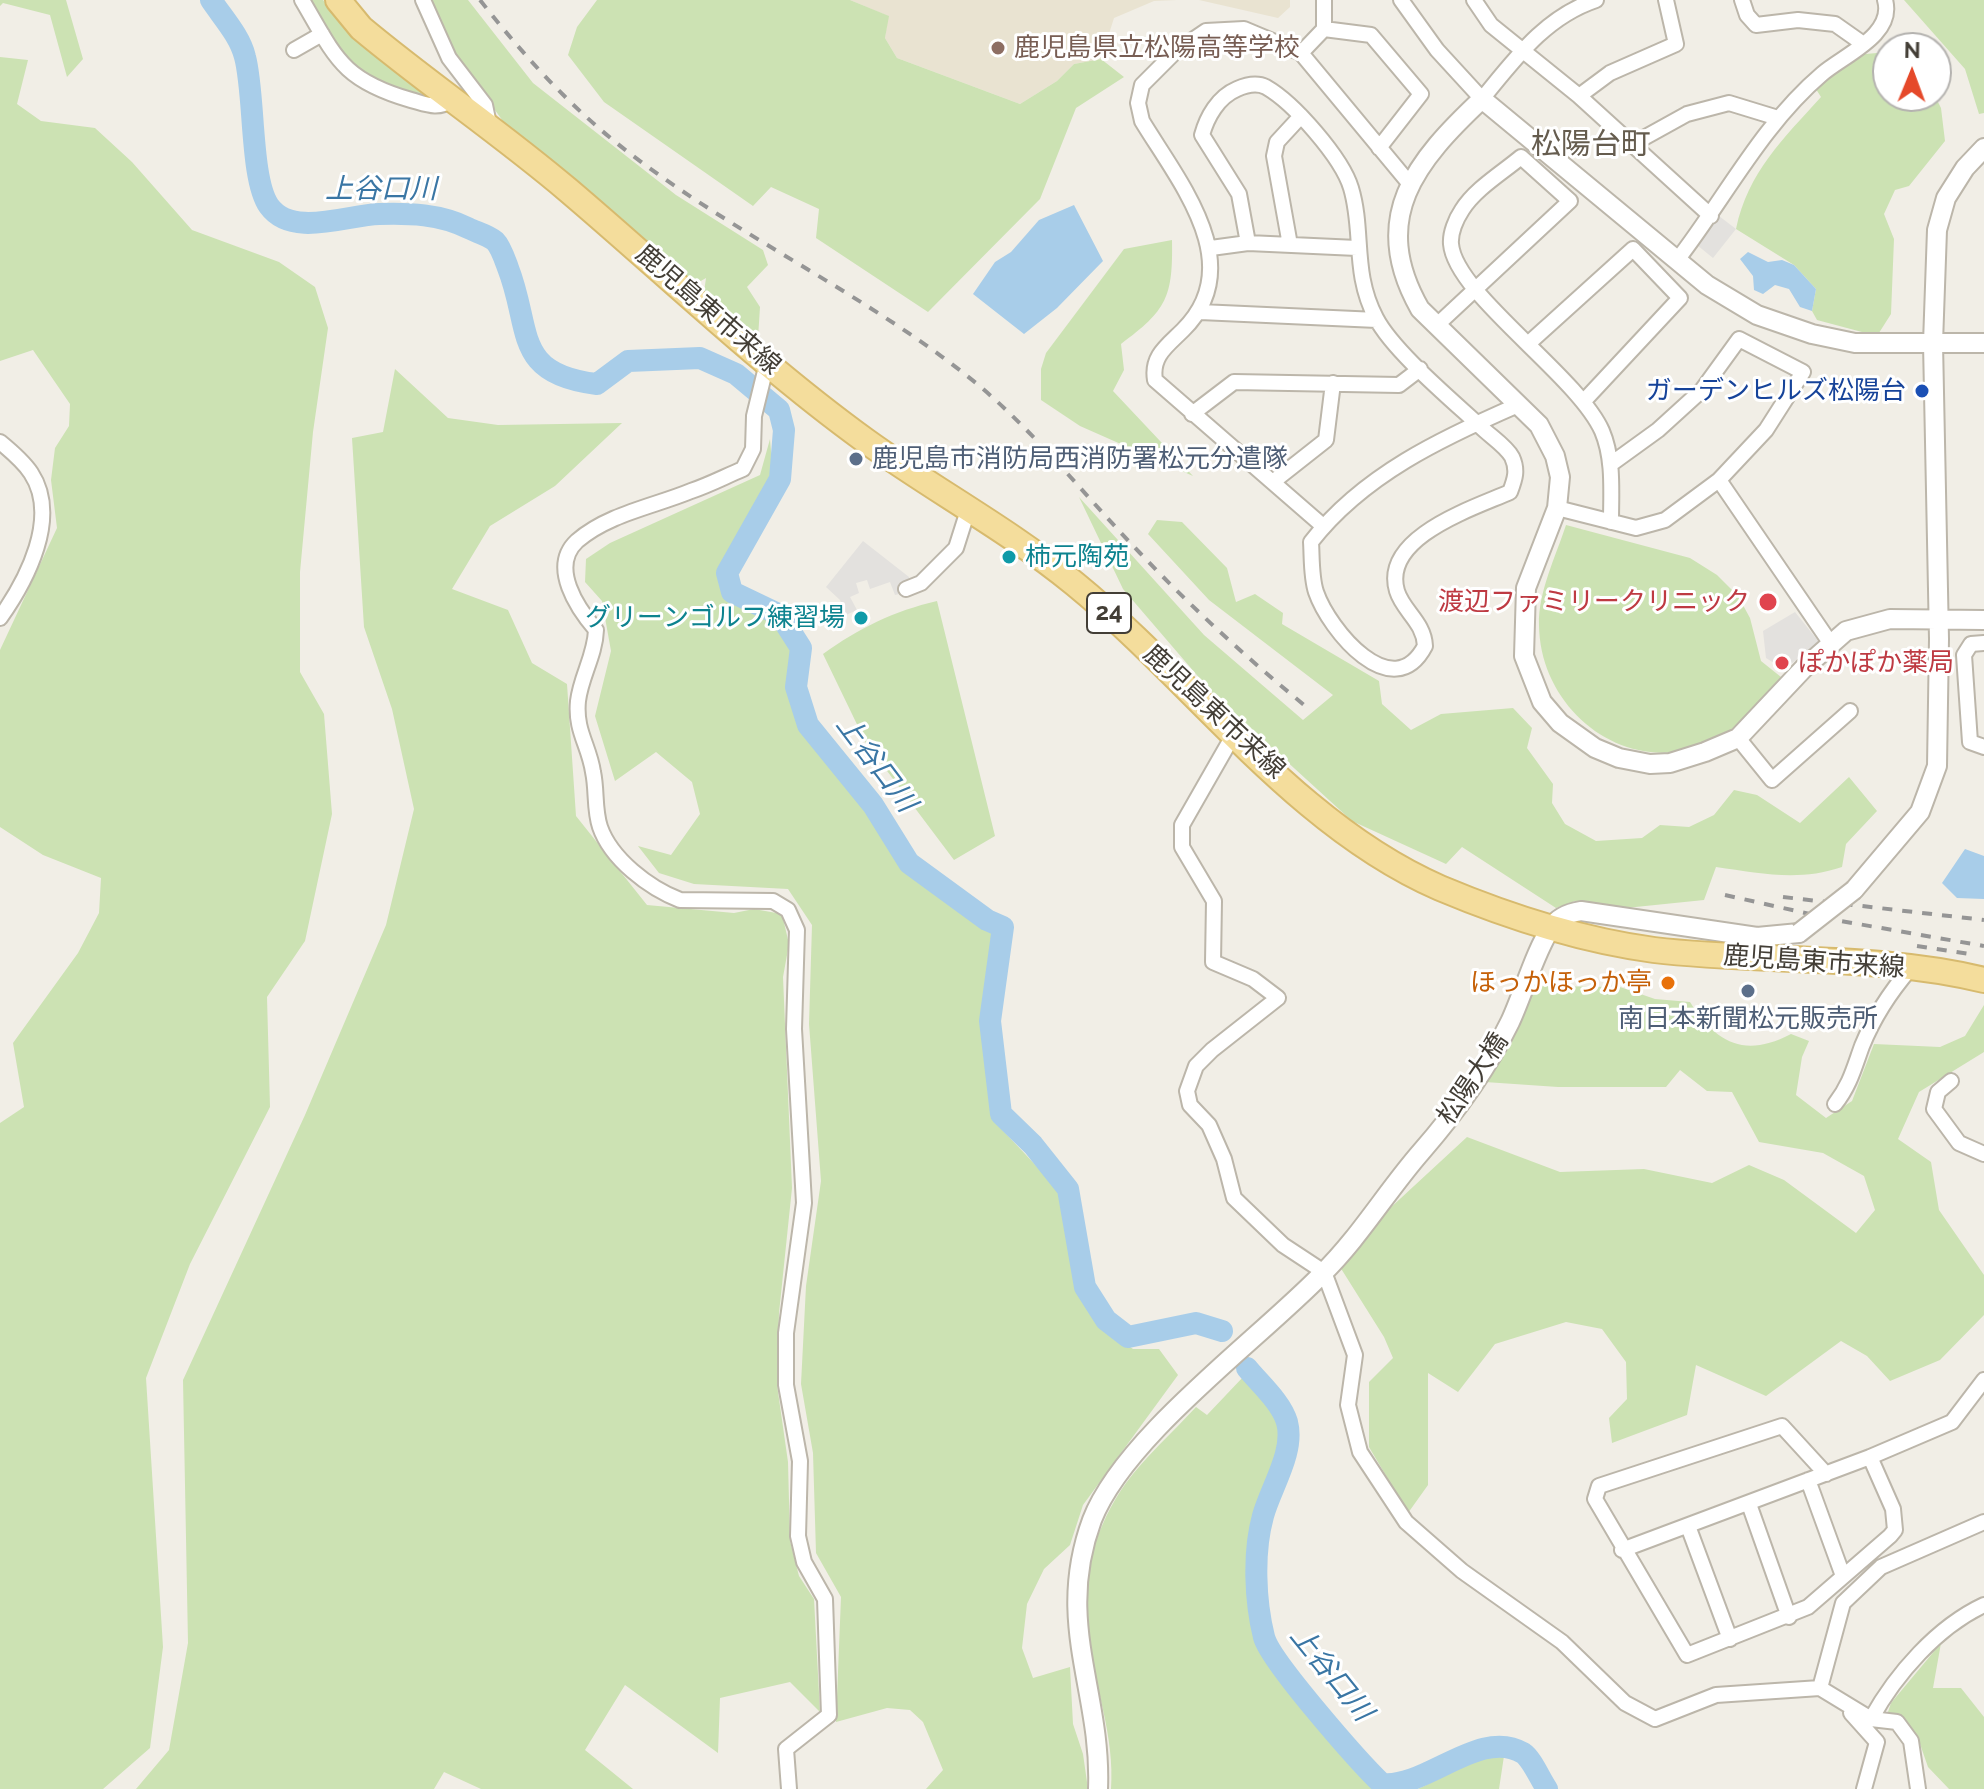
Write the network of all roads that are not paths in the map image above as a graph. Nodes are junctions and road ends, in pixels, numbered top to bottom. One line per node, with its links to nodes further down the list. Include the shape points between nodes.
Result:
1 (302, 0): 12 (street)
2 (338, 0): 19 (main road, 鹿児島東市来線 / 24, via 361,28)
3 (423, 0): 22 (street, via 449,58 485,105)
4 (1324, 0): 11 (street)
5 (1401, 0): 18 (street)
6 (1474, 0): 15 (street, via 1491,25)
7 (1596, 0): 15 (street, via 1557,17)
8 (1666, 0): 17 (street, via 1676,44 1610,73)
9 (1742, 0): 13 (street, via 1756,25 1798,20 1835,24)
10 (1885, 0): 13 (street, via 1888,10 1880,31)
11 (1324, 29): 16 (street); 24 (street, via 1371,35 1421,94)
12 (322, 34): 14 (street); 19 (street, via 343,67 364,83 437,107)
13 (1862, 43): 21 (street)
14 (294, 50)
15 (1523, 50): 17 (street); 18 (street)
16 (1301, 53): 24 (street); 30 (street, via 1244,29 1206,31 1142,85 1142,121 1204,224)
17 (1579, 96): 23 (street)
18 (1482, 99): 26 (street, via 1443,136); 32 (street)
19 (451, 100): 22 (main road, 鹿児島東市来線 / 24)
20 (1301, 116): 28 (street, via 1264,86 1247,84 1230,92 1207,116 1202,135 1239,194); 29 (street, via 1277,142 1274,156); 31 (street, via 1351,189)
21 (1778, 118): 23 (street, via 1729,103 1687,114); 27 (street)
22 (490, 130): 40 (main road, 鹿児島東市来線 / 24, via 561,184)
23 (1631, 145): 27 (street)
24 (1379, 148): 26 (street)
25 (1984, 148): 38 (street, via 1946,198 1937,230)
26 (1409, 183): 36 (street, via 1399,224 1401,264 1420,309)
27 (1711, 216): 32 (street)
28 (1248, 243): 29 (street); 30 (street)
29 (1290, 245): 31 (street)
30 (1211, 248): 34 (street)
31 (1357, 248): 35 (street, via 1362,281)
32 (1678, 259): 38 (street, via 1732,303 1782,325 1855,343)
33 (1475, 289): 33 (street, via 1452,250 1452,232 1472,198 1521,157 1570,201); 36 (street); 37 (street)
34 (1200, 312): 35 (street); 45 (street, via 1153,366 1155,380)
35 (1377, 320): 41 (street)
36 (1437, 325): 44 (street)
37 (1529, 343): 43 (street); 43 (street, via 1633,249 1680,298)
38 (1933, 343): 39 (street); 57 (street)
39 (1984, 343)
40 (767, 363): 51 (main road, 鹿児島東市来線 / 24, via 868,442); 86 (street, via 754,416 753,449 743,469 622,516 576,542 568,558 568,587 596,630 595,650 578,699 579,735 593,769 600,828 610,844 637,874 667,895 680,900 773,901 788,910 797,930 794,1029 804,1203 786,1333 786,1385 800,1461 798,1536 804,1562 825,1599 829,1715 786,1749)
41 (1420, 369): 42 (street, via 1399,385); 46 (street)
42 (1333, 383): 45 (street, via 1234,382); 50 (street, via 1326,440)
43 (1583, 402): 48 (street, via 1602,431)
44 (1518, 405): 46 (street); 52 (street, via 1539,425 1555,456 1560,477)
45 (1192, 414): 50 (street)
46 (1477, 423): 54 (street, via 1398,463); 54 (street, via 1511,456 1517,475 1510,492 1453,515 1417,540 1397,563 1398,595 1424,636 1425,646 1410,667 1386,670 1376,665 1331,623 1315,590 1311,542)
47 (0, 442): 56 (street, via 33,475 42,499 34,551)
48 (1611, 464): 49 (street, via 1702,390 1739,339 1803,372 1766,430); 53 (street)
49 (1719, 480): 53 (street, via 1665,520 1636,528); 60 (street)
50 (1274, 481): 54 (street)
51 (969, 507): 55 (street, via 956,548 921,583); 62 (main road, 鹿児島東市来線 / 24, via 1096,601)
52 (1557, 508): 53 (street); 63 (street, via 1526,588 1523,615 1529,675 1550,713 1595,748 1650,764 1685,758)
53 (1611, 522)
54 (1323, 526)
55 (906, 589)
56 (0, 618)
57 (1937, 619): 58 (street); 60 (street, via 1873,621 1846,631); 65 (street, bridge, via 1937,766 1920,812 1854,890 1799,933 1757,937 1589,911 1564,915)
58 (1984, 620)
59 (1984, 643): 64 (street, via 1971,644 1964,655 1970,742)
60 (1831, 644): 63 (street)
61 (1850, 711): 63 (street, via 1772,780)
62 (1234, 734): 65 (main road, 鹿児島東市来線 / 24, via 1374,854 1441,888); 71 (street, via 1182,825 1182,847 1214,901 1213,962 1253,979 1278,998 1196,1066 1187,1091 1190,1105 1209,1125 1224,1159 1234,1198 1283,1245)
63 (1738, 738)
64 (1984, 747)
65 (1550, 929): 66 (main road, 鹿児島東市来線 / 24, via 1653,949); 71 (street, 松陽大橋, via 1508,1026 1458,1107)
66 (1910, 969): 67 (main road, 鹿児島東市来線 / 24); 69 (street, via 1877,1017 1852,1079)
67 (1984, 980)
68 (1951, 1081): 70 (street, via 1938,1092 1934,1109 1959,1143)
69 (1835, 1104)
70 (1984, 1154)
71 (1324, 1272): 84 (street, via 1355,1355 1348,1405 1360,1452 1406,1522 1462,1571 1562,1642 1625,1703 1655,1719 1716,1695); 87 (street, 松陽大橋, via 1158,1429 1111,1484 1093,1519 1075,1608 1097,1748)
72 (1984, 1380): 73 (street, via 1952,1422)
73 (1870, 1457): 74 (street); 80 (street, via 1893,1509 1895,1530)
74 (1826, 1474): 75 (street); 79 (street, via 1782,1426 1599,1486 1596,1502)
75 (1808, 1480): 76 (street); 80 (street)
76 (1749, 1504): 78 (street); 82 (street)
77 (1984, 1522): 84 (street, via 1881,1567 1843,1603)
78 (1688, 1526): 79 (street); 83 (street)
79 (1622, 1550): 83 (street, via 1684,1654 1697,1654)
80 (1843, 1576): 82 (street)
81 (1984, 1605): 85 (street, via 1940,1633 1885,1693)
82 (1789, 1617): 83 (street)
83 (1730, 1639)
84 (1820, 1688): 85 (street); 88 (street, via 1877,1742)
85 (1871, 1719): 89 (street, via 1897,1722 1911,1741)
86 (789, 1789)
87 (1098, 1789)
88 (1864, 1789)
89 (1918, 1789)

